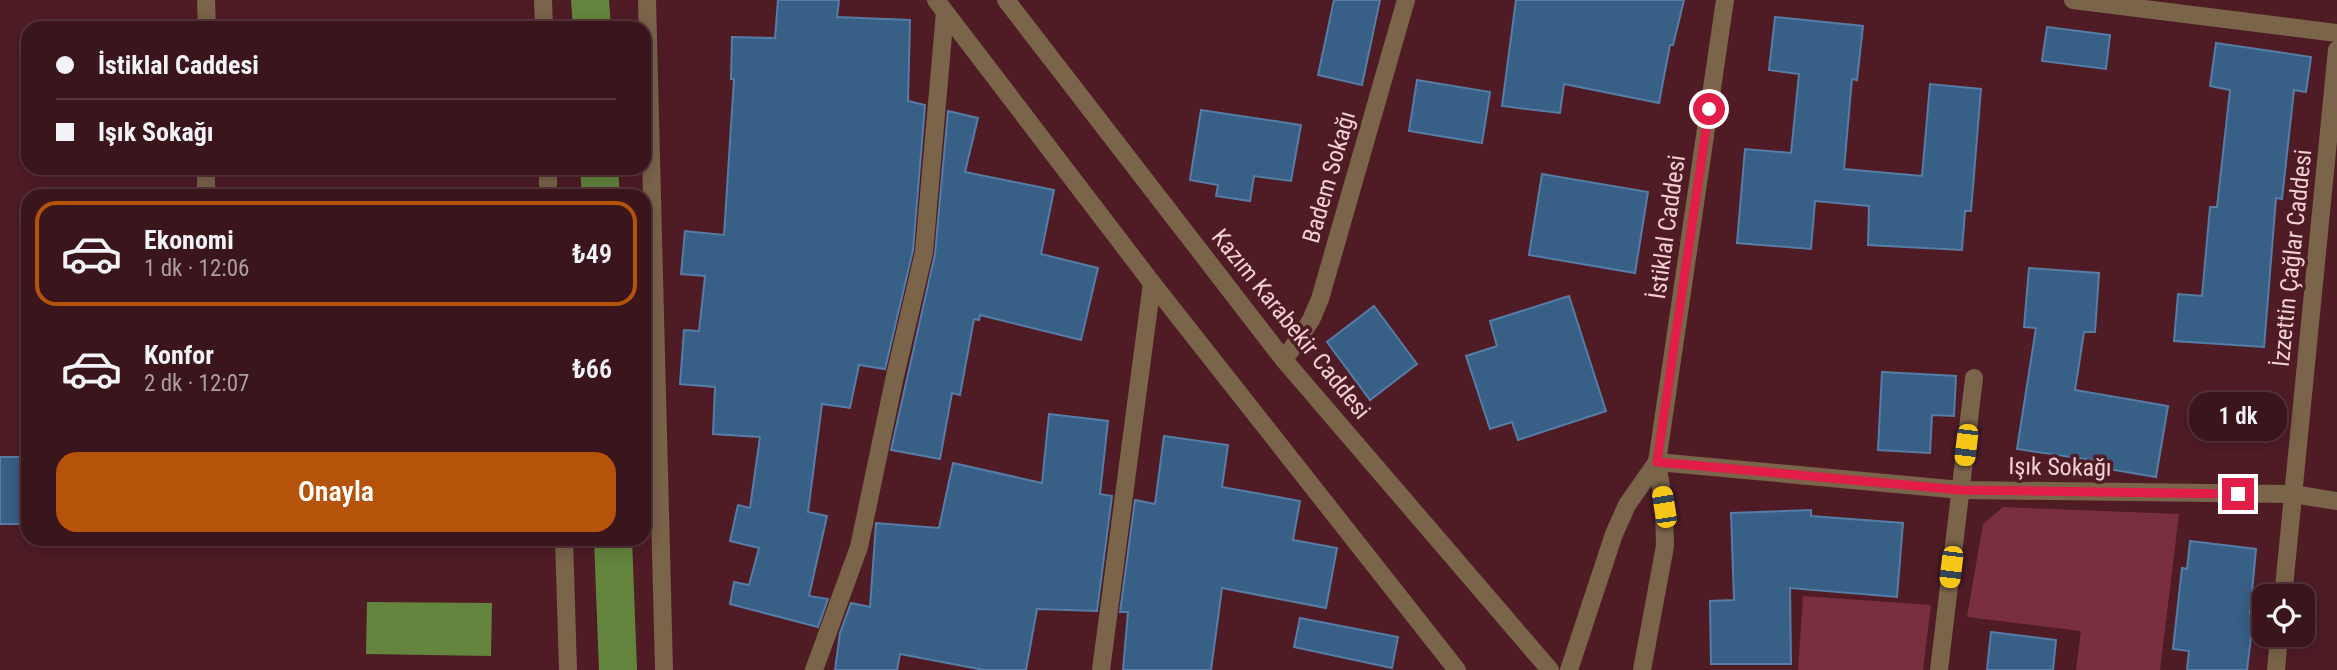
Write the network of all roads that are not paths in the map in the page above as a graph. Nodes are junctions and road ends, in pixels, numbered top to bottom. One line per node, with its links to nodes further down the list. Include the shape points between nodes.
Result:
1 (206, 0): 9 (street)
2 (543, 0): 10 (street)
3 (647, 0): 11 (street)
4 (1006, 0): 16 (street, Kazım Karabekir Caddesi)
5 (1406, 0): 16 (street, Badem Sokağı, via 1320,299)
6 (1725, 0): 18 (street, İstiklal Caddesi)
7 (2073, 0): 12 (street)
8 (940, 6): 15 (street); 27 (street, via 924,252 859,547)
9 (207, 21)
10 (544, 21)
11 (648, 21)
12 (2337, 33)
13 (2337, 50): 20 (street, İzzettin Çağlar Caddesi)
14 (651, 158): 26 (street)
15 (1152, 283): 28 (street); 29 (street)
16 (1284, 360): 30 (street, Kazım Karabekir Caddesi)
17 (1975, 378): 19 (street)
18 (1657, 462): 19 (street, Işık Sokağı); 31 (street, İstiklal Caddesi, via 1627,505 1614,534); 32 (street, İstiklal Caddesi, via 1665,546)
19 (1961, 490): 20 (street, Işık Sokağı); 33 (street)
20 (2293, 494): 21 (street, Işık Sokağı); 23 (street, İzzettin Çağlar Caddesi)
21 (2337, 501)
22 (564, 546): 25 (street)
23 (2284, 584)
24 (2278, 647): 34 (street)
25 (568, 670)
26 (664, 670)
27 (814, 670)
28 (1101, 670)
29 (1457, 670)
30 (1550, 670)
31 (1569, 670)
32 (1642, 670)
33 (1939, 670)
34 (2276, 670)

